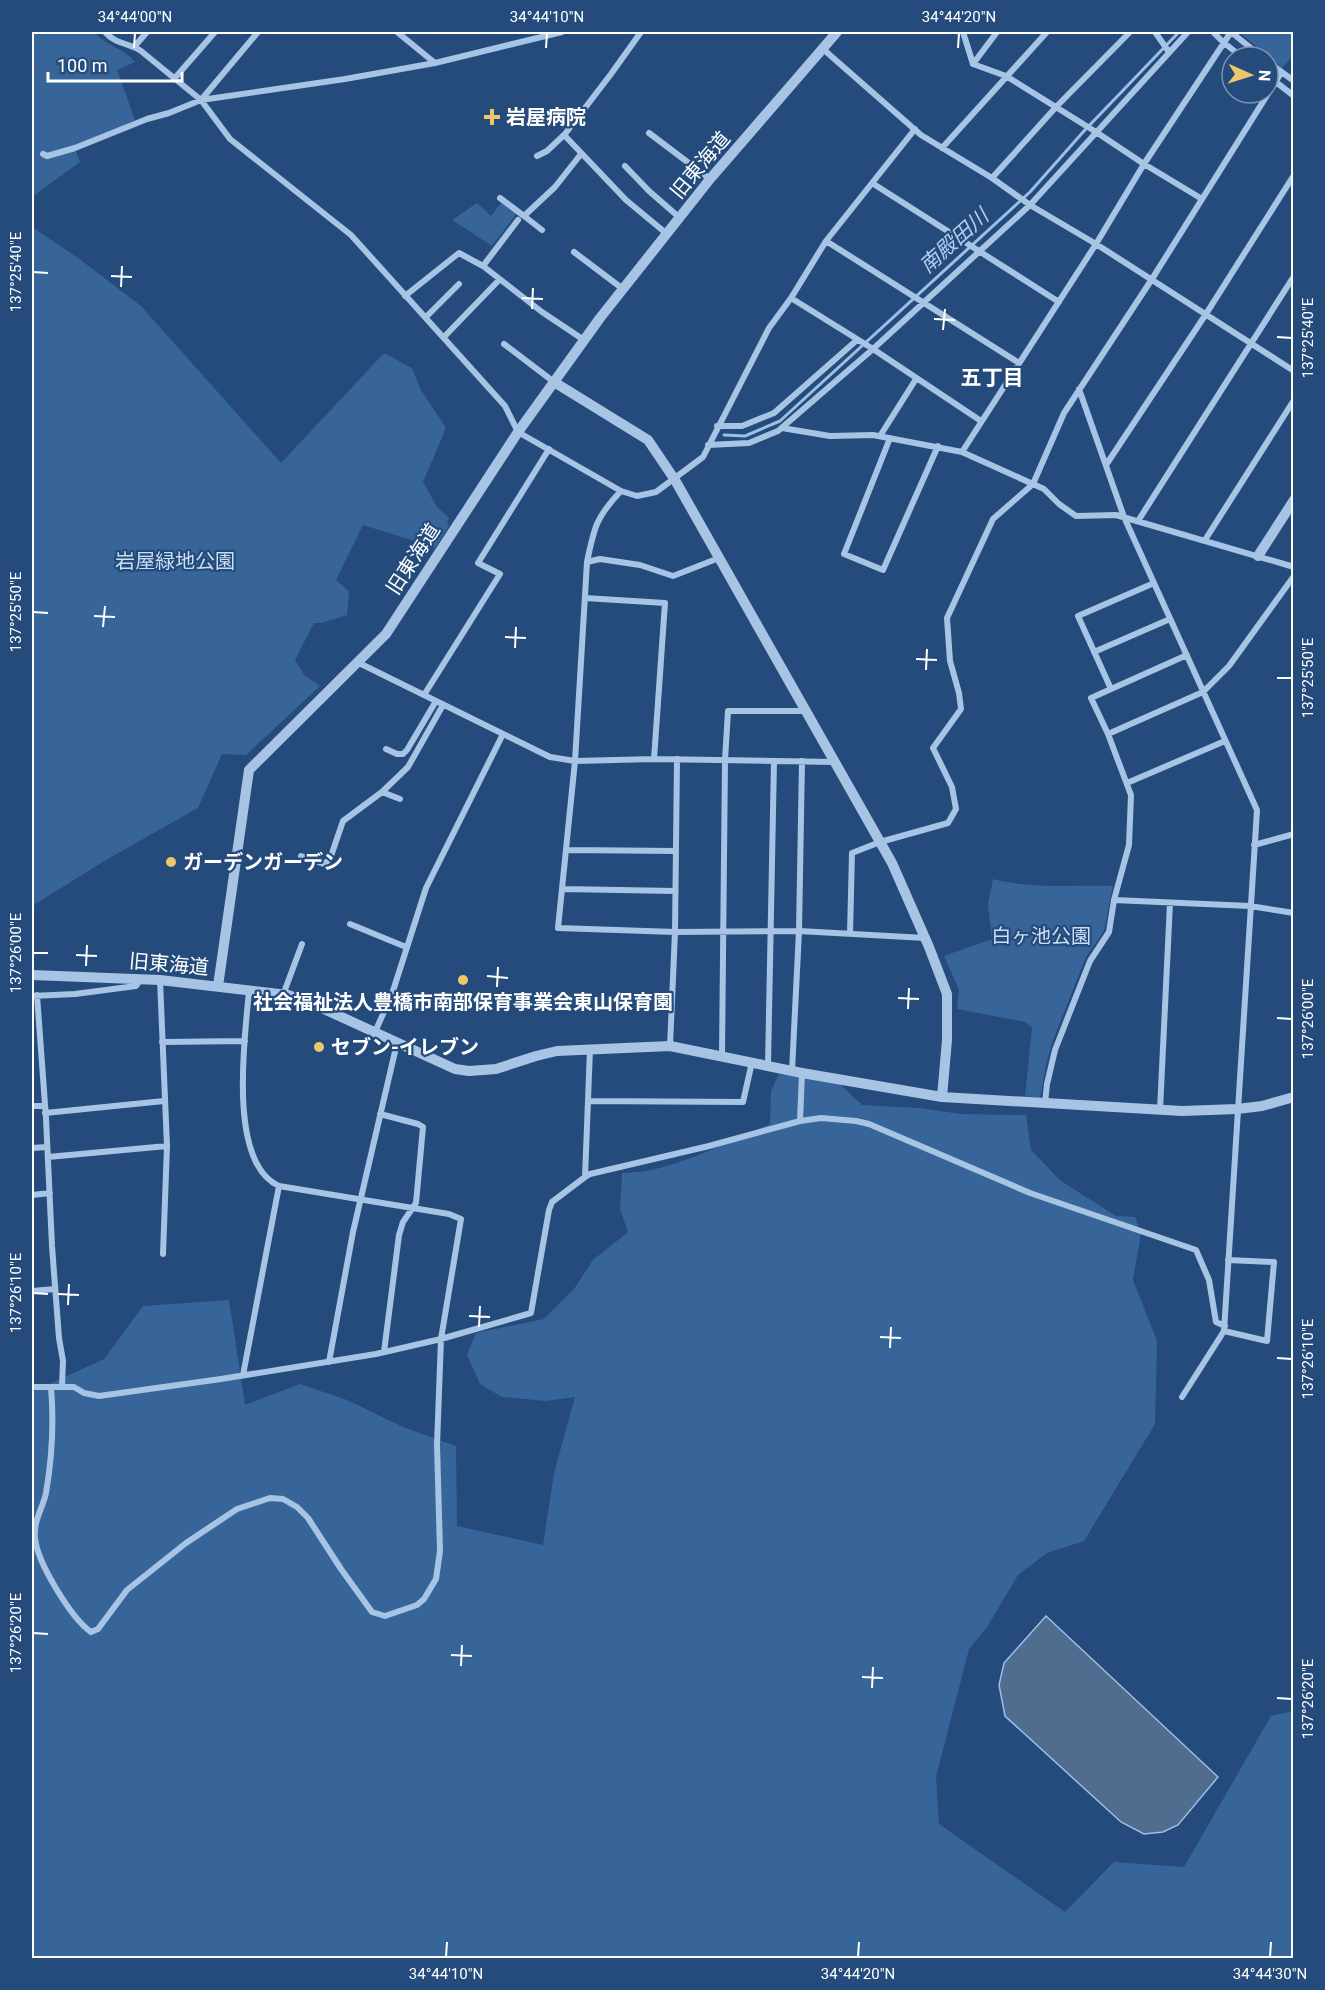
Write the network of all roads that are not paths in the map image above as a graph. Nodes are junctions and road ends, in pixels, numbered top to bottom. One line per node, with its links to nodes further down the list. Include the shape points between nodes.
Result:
1 (105, 32): 21 (street, via 117,42)
2 (147, 32): 21 (street)
3 (215, 32): 28 (street)
4 (258, 32): 32 (street)
5 (397, 32): 24 (street)
6 (562, 32): 17 (street)
7 (641, 32): 38 (street)
8 (837, 32): 22 (street, 旧東海道)
9 (963, 32): 25 (street)
10 (997, 32): 25 (street)
11 (1047, 32): 27 (street)
12 (1130, 32): 34 (street)
13 (1155, 32): 23 (street)
14 (1188, 32): 23 (street)
15 (1213, 32): 18 (street)
16 (1231, 32): 18 (street); 20 (street)
17 (542, 34): 24 (street)
18 (1223, 42): 19 (street); 43 (street)
19 (1227, 45)
20 (1247, 45)
21 (134, 47): 28 (street)
22 (823, 49): 35 (street); 47 (street, 旧東海道)
23 (1169, 51): 36 (street)
24 (435, 63): 32 (street)
25 (973, 64): 27 (street)
26 (1281, 73): 29 (street)
27 (1006, 76): 34 (street); 39 (street)
28 (174, 79): 32 (street)
29 (1293, 81)
30 (1280, 85): 31 (street)
31 (1293, 96)
32 (201, 100): 41 (street, via 75,148); 66 (street, via 230,139 351,235)
33 (1261, 105): 50 (street)
34 (1056, 108): 36 (street); 46 (street)
35 (915, 129): 39 (street); 48 (street)
36 (1094, 130): 43 (street); 51 (street)
37 (649, 133): 47 (street)
38 (565, 134): 40 (street); 42 (street)
39 (942, 148): 46 (street)
40 (581, 153): 52 (street, via 555,187); 55 (street, via 626,200)
41 (43, 154)
42 (537, 156)
43 (1144, 164): 50 (street); 57 (street)
44 (625, 166): 53 (street)
45 (1293, 175): 70 (street)
46 (992, 178): 51 (street)
47 (710, 179): 53 (street, 旧東海道)
48 (872, 183): 56 (street); 58 (street)
49 (500, 198): 52 (street)
50 (1202, 199): 62 (street)
51 (1029, 203): 57 (street); 58 (street)
52 (521, 218): 54 (street); 60 (street)
53 (680, 218): 55 (street, 旧東海道)
54 (542, 230)
55 (667, 234): 65 (street, 旧東海道)
56 (826, 241): 67 (street); 68 (street)
57 (1096, 244): 62 (street); 69 (street)
58 (978, 250): 68 (street); 69 (street)
59 (574, 252): 65 (street)
60 (483, 266): 63 (street); 66 (street, via 459,254)
61 (1293, 276): 75 (street)
62 (1152, 279): 70 (street); 82 (street)
63 (499, 280): 72 (street); 73 (street)
64 (459, 284): 71 (street)
65 (623, 289): 73 (street, 旧東海道)
66 (405, 296): 71 (street)
67 (790, 298): 74 (street); 85 (street, via 769,328)
68 (922, 300): 77 (street); 78 (street)
69 (1059, 302): 78 (street)
70 (1206, 314): 75 (street); 94 (street)
71 (426, 317): 72 (street)
72 (444, 337): 87 (street, via 505,406)
73 (584, 340): 81 (street, 旧東海道)
74 (859, 341): 77 (street); 85 (street, via 774,413 742,426)
75 (1251, 343): 79 (street); 100 (street)
76 (504, 344): 81 (street)
77 (872, 349): 80 (street); 86 (street)
78 (1019, 363): 84 (street)
79 (1293, 371)
80 (916, 379): 84 (street); 88 (street)
81 (554, 382): 87 (street, 旧東海道); 95 (street, via 648,440)
82 (1079, 389): 94 (street); 96 (street, via 1064,413)
83 (1293, 400): 101 (street)
84 (981, 422): 93 (street)
85 (717, 426): 90 (street)
86 (782, 428): 88 (street, via 830,436); 90 (street, via 749,442)
87 (518, 432): 92 (street); 112 (street, 旧東海道, via 386,634)
88 (880, 436): 89 (street)
89 (890, 438): 91 (street); 91 (street, via 844,554 883,570)
90 (708, 445): 95 (street, via 703,457)
91 (938, 446): 93 (street)
92 (549, 449): 97 (street); 115 (street, via 478,563 500,574)
93 (962, 452): 96 (street)
94 (1106, 465): 99 (street)
95 (675, 480): 97 (street, via 656,492 637,496); 103 (street)
96 (1033, 484): 99 (street, via 1076,516); 134 (street, via 993,519 946,618 950,661 961,709 933,748 952,787 956,809 948,823)
97 (621, 491): 104 (street, via 593,530)
98 (1293, 500): 102 (street)
99 (1124, 517): 100 (street); 107 (street)
100 (1138, 521): 101 (street)
101 (1205, 540): 102 (street)
102 (1258, 556): 105 (street)
103 (720, 558): 104 (street, via 673,576 640,565 600,559); 118 (street)
104 (587, 562): 108 (street)
105 (1293, 567)
106 (1293, 576): 114 (street, via 1229,666)
107 (1154, 583): 109 (street); 110 (street, via 1078,616)
108 (585, 598): 123 (street, via 665,603); 126 (street)
109 (1170, 619): 110 (street); 111 (street)
110 (1094, 652): 113 (street)
111 (1187, 656): 113 (street); 114 (street)
112 (357, 662): 115 (street); 157 (street, 旧東海道, via 249,770)
113 (1111, 689): 120 (street, via 1091,698)
114 (1203, 692): 120 (street); 121 (street)
115 (424, 695): 116 (street)
116 (436, 701): 117 (street); 122 (street, via 403,754)
117 (443, 705): 119 (street); 131 (street, via 408,767)
118 (806, 711): 125 (street, via 728,711); 129 (street)
119 (503, 734): 126 (street, via 550,758); 153 (street, via 426,888)
120 (1108, 734): 130 (street)
121 (1226, 741): 130 (street); 135 (street, via 1257,810)
122 (386, 749)
123 (654, 759): 124 (street); 126 (street)
124 (677, 759): 125 (street); 137 (street)
125 (725, 760): 127 (street); 149 (street)
126 (575, 761): 136 (street)
127 (774, 761): 128 (street); 146 (street)
128 (802, 761): 129 (street); 147 (street)
129 (835, 762): 134 (street)
130 (1127, 783): 141 (street, via 1131,795 1129,845)
131 (382, 792): 132 (street); 138 (street, via 344,821 330,859 324,864)
132 (400, 800)
133 (1293, 834): 135 (street)
134 (880, 842): 150 (street, via 852,853); 151 (street)
135 (1254, 845): 143 (street)
136 (567, 850): 137 (street); 139 (street)
137 (676, 851): 140 (street)
138 (301, 856)
139 (563, 889): 140 (street); 148 (street, via 558,928)
140 (675, 891): 148 (street)
141 (1114, 900): 142 (street); 175 (street, via 1109,932 1090,961 1055,1050)
142 (1170, 903): 143 (street); 179 (street)
143 (1251, 906): 144 (street); 177 (street)
144 (1293, 913)
145 (350, 924): 153 (street)
146 (772, 931): 147 (street); 149 (street); 169 (street)
147 (799, 931): 150 (street); 170 (street)
148 (675, 932): 149 (street); 165 (street)
149 (723, 932): 167 (street)
150 (850, 934): 151 (street)
151 (925, 938): 171 (street, via 946,994)
152 (302, 944): 160 (street)
153 (406, 947): 161 (street)
154 (32, 975): 155 (street, 旧東海道)
155 (141, 979): 156 (street, 旧東海道); 159 (street, via 136,986)
156 (160, 980): 157 (street, 旧東海道); 163 (street)
157 (218, 986): 158 (street)
158 (249, 991): 160 (street); 162 (street)
159 (34, 995): 178 (street)
160 (283, 995): 161 (street)
161 (375, 1032): 164 (street)
162 (245, 1041): 163 (street); 187 (street, via 246,1133 257,1165)
163 (162, 1042): 173 (street)
164 (397, 1042): 166 (street, via 455,1069 469,1071); 180 (street)
165 (670, 1046): 166 (street); 167 (street)
166 (590, 1049): 174 (street)
167 (722, 1055): 168 (street)
168 (752, 1062): 169 (street); 174 (street, via 742,1102)
169 (768, 1065): 170 (street)
170 (797, 1072): 171 (street); 181 (street)
171 (942, 1097): 175 (street)
172 (1293, 1097): 177 (street)
173 (164, 1101): 178 (street); 182 (street)
174 (588, 1101): 186 (street)
175 (1045, 1103): 179 (street)
176 (32, 1106): 178 (street)
177 (1237, 1109): 179 (street); 193 (street)
178 (45, 1110): 183 (street)
179 (1160, 1110)
180 (380, 1114): 190 (street); 191 (street, via 423,1127)
181 (800, 1121): 186 (street); 196 (street, via 822,1118 869,1124 1030,1193 1196,1250 1209,1280 1216,1322)
182 (167, 1146): 185 (street); 192 (street)
183 (47, 1147): 184 (street); 185 (street)
184 (32, 1148)
185 (48, 1158): 188 (street)
186 (585, 1177): 197 (street, via 552,1202 531,1313)
187 (279, 1186): 190 (street); 200 (street)
188 (50, 1193): 189 (street); 194 (street)
189 (32, 1195)
190 (360, 1198): 191 (street); 199 (street)
191 (413, 1208): 197 (street, via 461,1219); 198 (street, via 399,1235)
192 (163, 1254)
193 (1228, 1260): 196 (street); 196 (street, via 1274,1262 1267,1341)
194 (55, 1289): 195 (street); 203 (street)
195 (32, 1291)
196 (1225, 1328): 204 (street)
197 (441, 1339): 198 (street); 201 (street, via 437,1444 440,1551 436,1579 417,1605 385,1616 366,1606 308,1518 283,1499 270,1498 237,1509 186,1543 127,1590 98,1629 91,1632 82,1626 40,1557 35,1537 51,1458)
198 (384, 1352): 199 (street)
199 (329, 1362): 200 (street)
200 (243, 1375): 203 (street, via 99,1396)
201 (51, 1386): 202 (street); 203 (street)
202 (32, 1387)
203 (62, 1387)
204 (1182, 1397)

